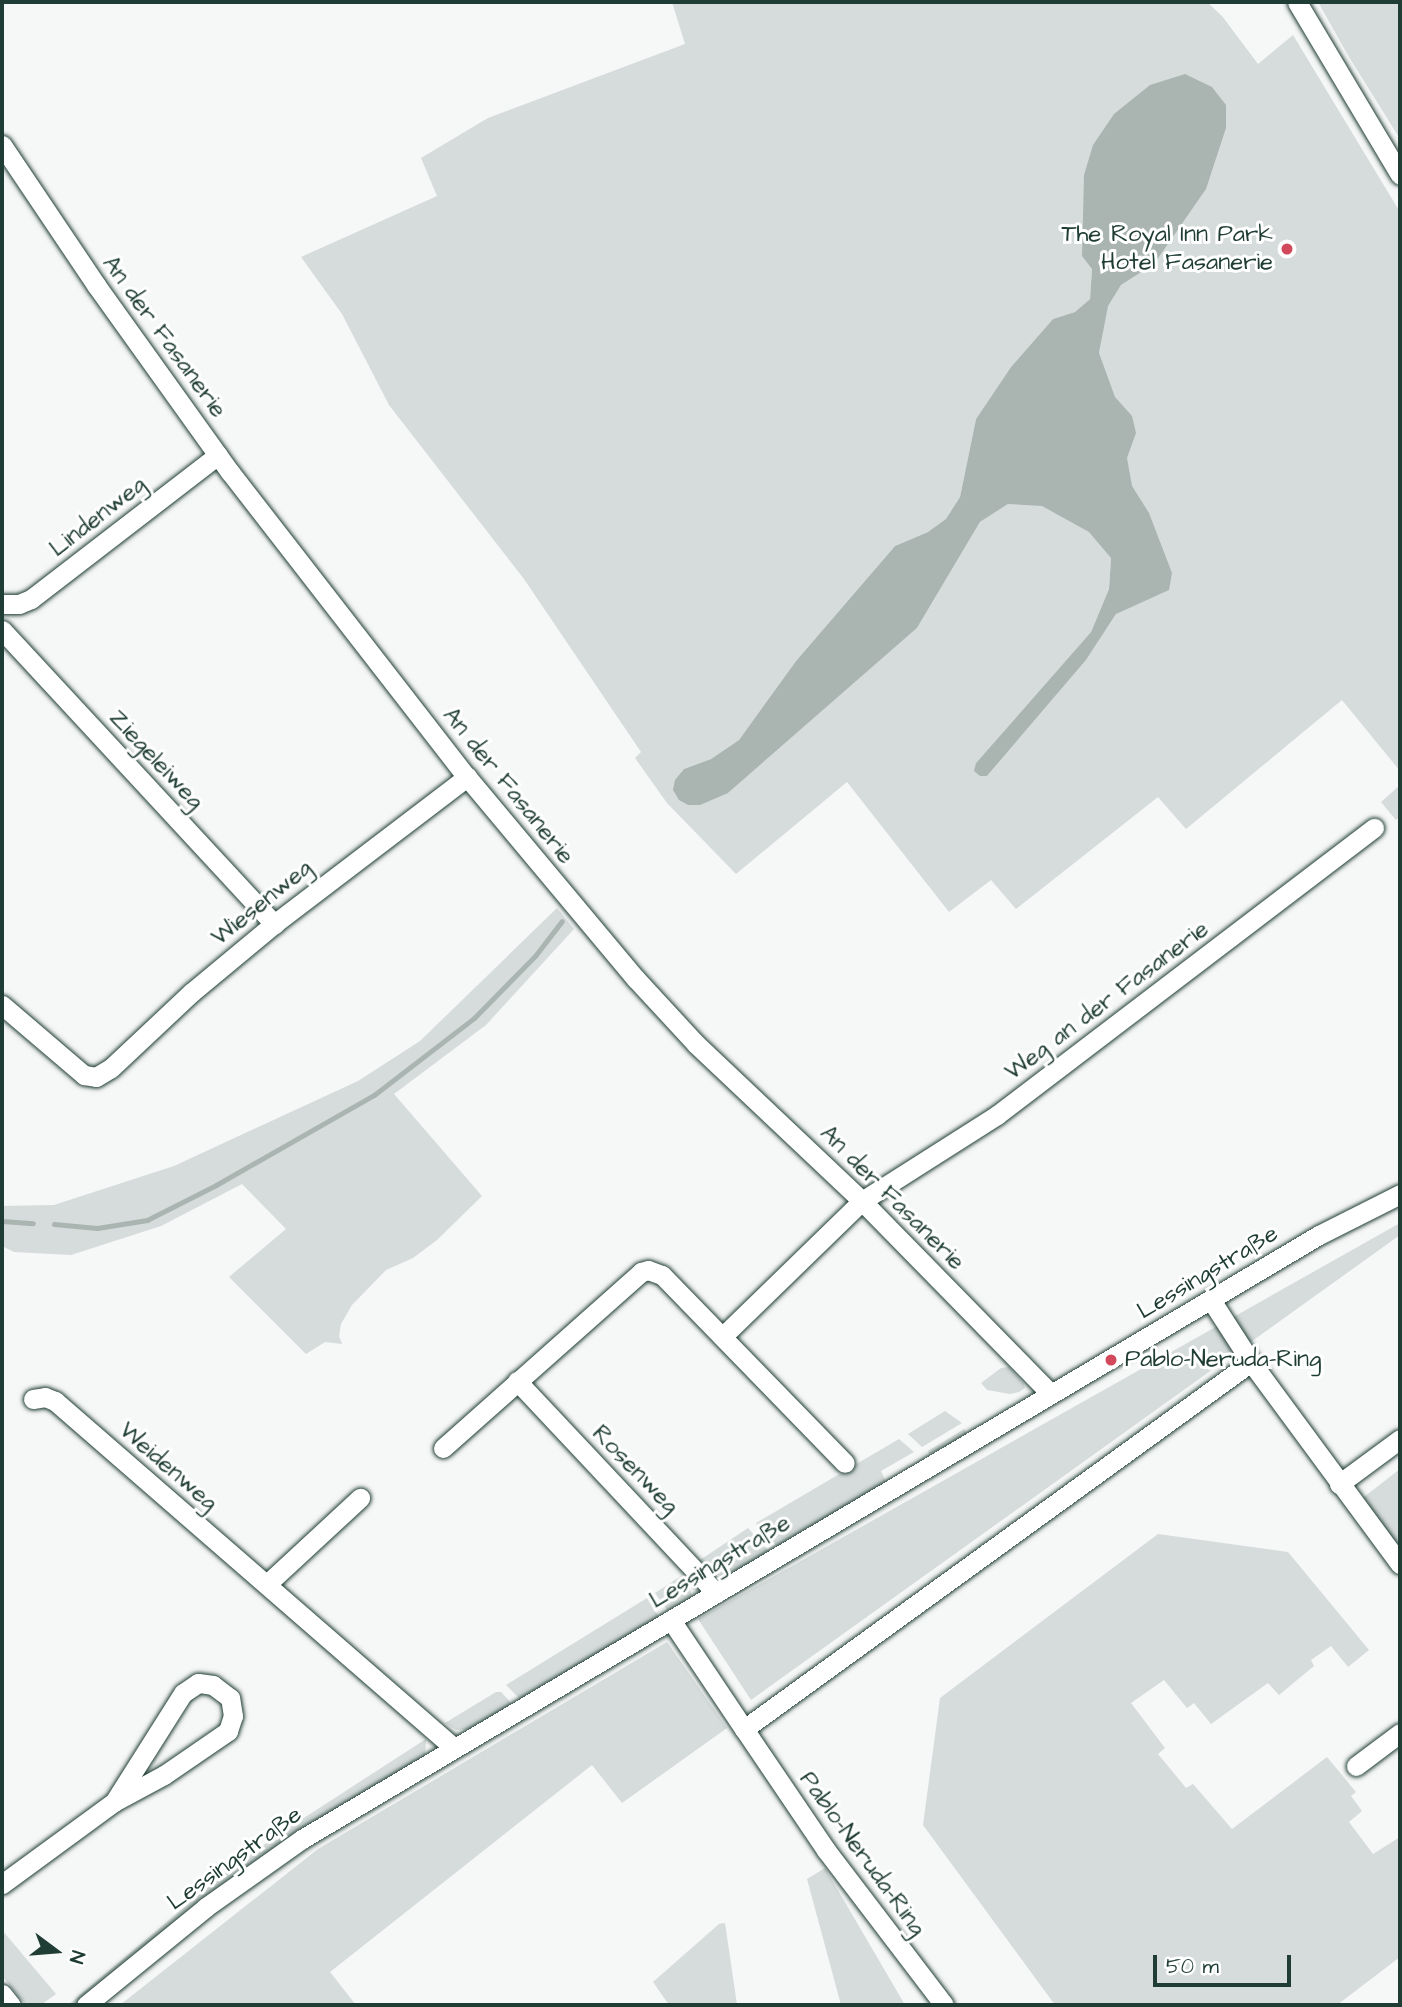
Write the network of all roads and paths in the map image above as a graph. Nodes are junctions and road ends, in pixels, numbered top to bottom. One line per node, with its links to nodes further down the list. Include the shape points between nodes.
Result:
1 (1297, 2): 3 (street)
2 (2, 145): 4 (street, An der Fasanerie)
3 (1400, 175)
4 (218, 455): 5 (street, Lindenweg, via 31,599); 7 (street, An der Fasanerie)
5 (2, 604)
6 (2, 630): 9 (street, Ziegeleiweg)
7 (467, 777): 9 (street, Wiesenweg); 12 (street, An der Fasanerie, via 696,1044)
8 (1374, 828): 12 (street, Weg an der Fasanerie, via 997,1115)
9 (274, 924): 10 (street, Wiesenweg, via 96,1077 84,1075)
10 (2, 1005)
11 (1400, 1194): 13 (street, Lessingstraße, via 1319,1235)
12 (862, 1201): 14 (street); 17 (street, An der Fasanerie)
13 (1211, 1300): 15 (street); 17 (street, Lessingstraße)
14 (723, 1336): 16 (street, via 662,1275 648,1270); 21 (street)
15 (1251, 1362): 22 (street); 28 (street)
16 (517, 1381): 20 (street); 26 (street, Rosenweg)
17 (1051, 1394): 26 (street, Lessingstraße)
18 (33, 1399): 25 (street, Weidenweg, via 55,1401)
19 (1400, 1439): 22 (street)
20 (443, 1448)
21 (845, 1463)
22 (1339, 1484): 24 (street)
23 (360, 1498): 25 (street)
24 (1400, 1564)
25 (267, 1584): 30 (street, Weidenweg)
26 (716, 1593): 27 (street, Lessingstraße)
27 (671, 1620): 28 (street, Pablo-Neruda-Ring); 30 (street, Lessingstraße)
28 (744, 1729): 37 (street, Pablo-Neruda-Ring, via 826,1850)
29 (1400, 1733): 31 (street)
30 (453, 1747): 36 (street, Lessingstraße, via 302,1839 206,1907)
31 (1356, 1766)
32 (114, 1802): 32 (street, via 164,1775 228,1731 233,1716 230,1698 213,1685 198,1683 183,1693); 33 (street)
33 (2, 1884)
34 (2, 1994): 35 (street)
35 (12, 2005)
36 (86, 2005)
37 (944, 2005)

